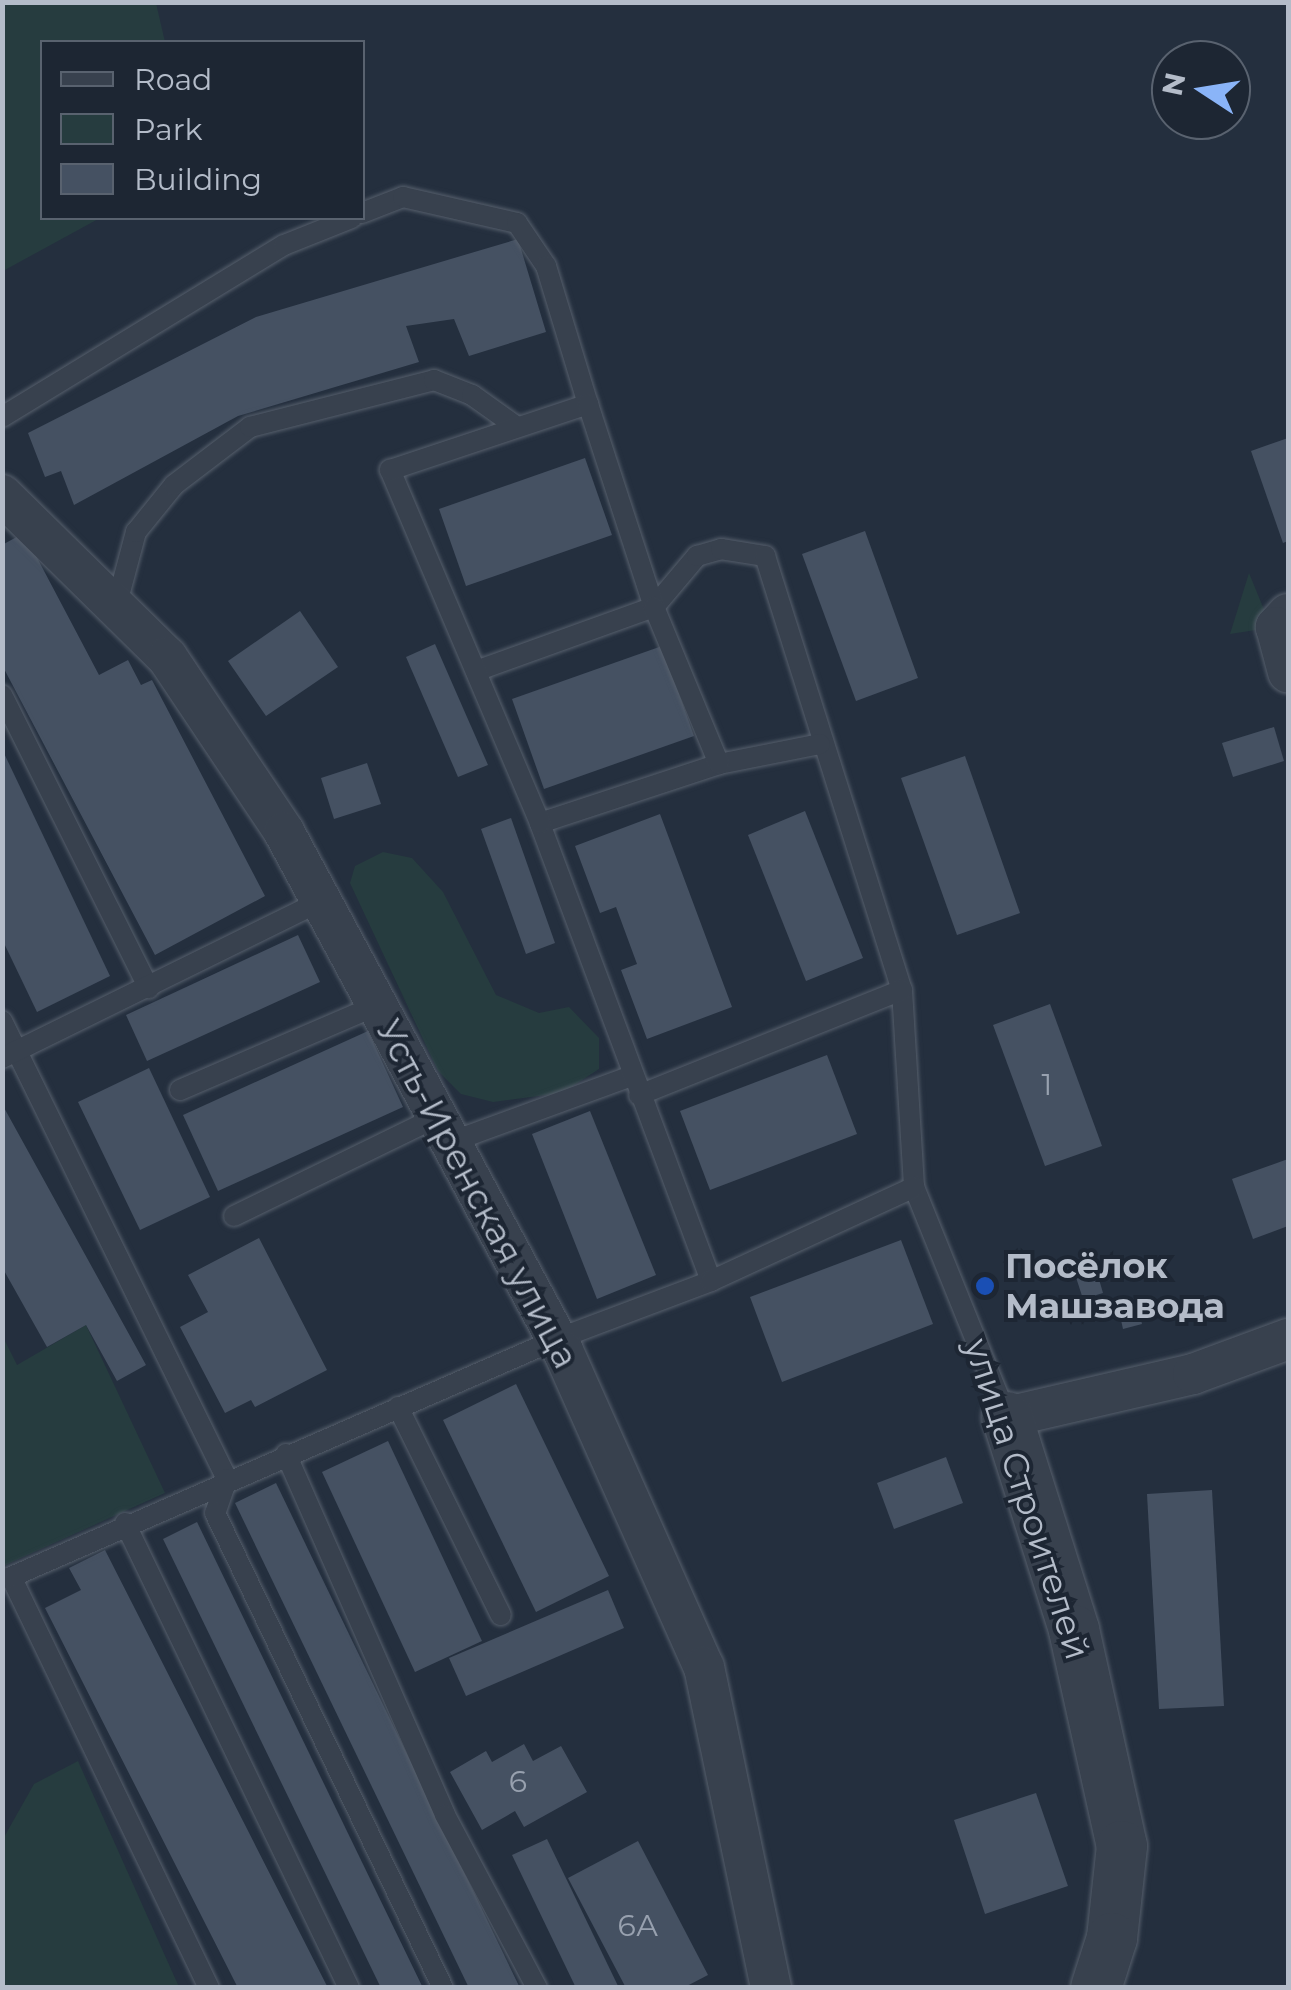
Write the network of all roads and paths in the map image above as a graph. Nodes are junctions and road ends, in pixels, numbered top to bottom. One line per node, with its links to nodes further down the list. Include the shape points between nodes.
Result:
1 (365, 212): 3 (lane, via 402,197 517,222 546,266)
2 (347, 220): 4 (lane, via 284,246)
3 (588, 404): 5 (lane); 8 (lane)
4 (2, 417)
5 (518, 427): 7 (lane, via 472,395 434,380 250,427 174,485 136,532); 10 (lane, via 390,470)
6 (2, 496): 7 (street, Усть-Иренская улица)
7 (116, 607): 16 (street, Усть-Иренская улица, via 167,657)
8 (654, 607): 10 (lane); 13 (lane, улица Строителей, via 697,556 721,549 766,556); 14 (lane)
9 (1288, 614): 11 (street, via 1276,627)
10 (476, 672): 15 (lane)
11 (1288, 672)
12 (2, 695): 17 (lane)
13 (820, 744): 14 (lane); 18 (lane, улица Строителей)
14 (719, 764): 15 (lane)
15 (540, 823): 22 (lane)
16 (322, 901): 17 (lane); 19 (street, Усть-Иренская улица)
17 (149, 988): 21 (lane)
18 (902, 990): 22 (lane); 25 (lane, улица Строителей)
19 (377, 1005): 23 (lane); 24 (street, Усть-Иренская улица)
20 (2, 1021): 21 (lane)
21 (10, 1054): 33 (lane)
22 (635, 1086): 24 (lane); 27 (lane)
23 (180, 1090)
24 (444, 1130): 26 (lane); 28 (street, Усть-Иренская улица)
25 (914, 1187): 27 (lane); 31 (lane, улица Строителей)
26 (234, 1216)
27 (711, 1281): 28 (lane)
28 (556, 1339): 30 (lane); 40 (street, Усть-Иренская улица, via 704,1667)
29 (1288, 1339): 31 (street, via 1193,1374)
30 (398, 1407): 32 (lane); 35 (lane)
31 (1007, 1417): 41 (street, улица Строителей, via 1074,1630 1122,1846 1112,1938)
32 (286, 1454): 33 (lane); 39 (lane, via 446,1814)
33 (227, 1479): 34 (lane); 38 (lane, via 216,1513)
34 (126, 1523): 36 (lane, via 11,1577); 37 (lane)
35 (501, 1616)
36 (208, 1988)
37 (349, 1988)
38 (443, 1988)
39 (537, 1988)
40 (771, 1988)
41 (1096, 1988)

